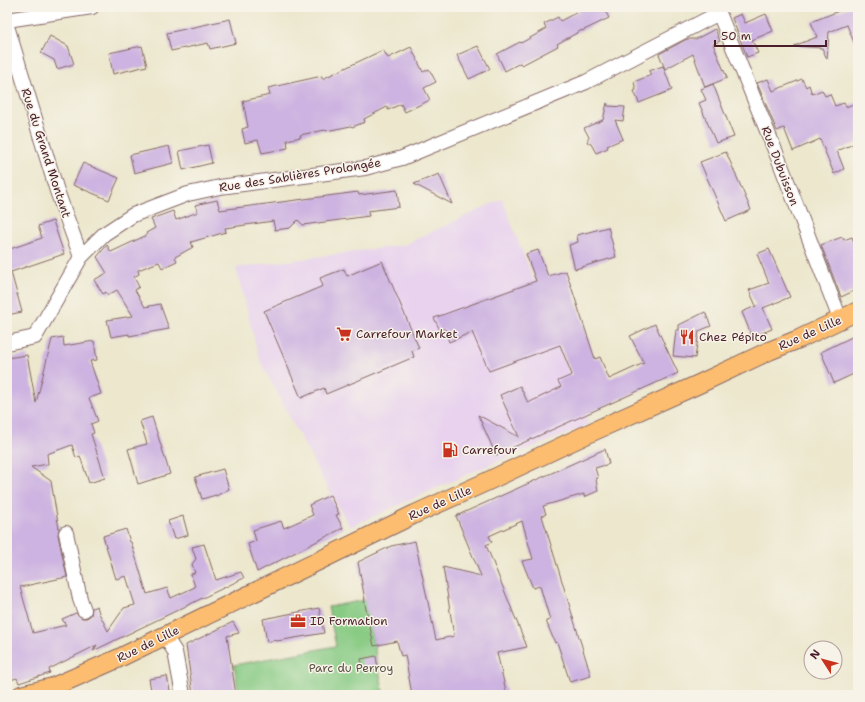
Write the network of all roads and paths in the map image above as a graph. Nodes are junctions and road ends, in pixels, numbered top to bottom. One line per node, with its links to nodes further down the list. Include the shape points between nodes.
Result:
1 (92, 7): 3 (street)
2 (719, 13): 5 (street, Rue des Sablières Prolongée, via 586,82 402,158 365,168 220,187 188,194 133,215 104,234); 7 (street, Rue Dubuisson)
3 (7, 20)
4 (7, 26): 5 (street, Rue du Grand Montant, via 57,191)
5 (81, 257): 8 (street, Rue des Sablières Prolongée, via 35,336)
6 (858, 311): 7 (main road, Rue de Lille)
7 (840, 320): 11 (main road, Rue de Lille, via 421,511)
8 (7, 343)
9 (66, 533): 10 (street)
10 (84, 610)
11 (164, 636): 12 (main road, Rue de Lille, via 54,687); 13 (street, via 175,652)
12 (21, 695)
13 (183, 695)

